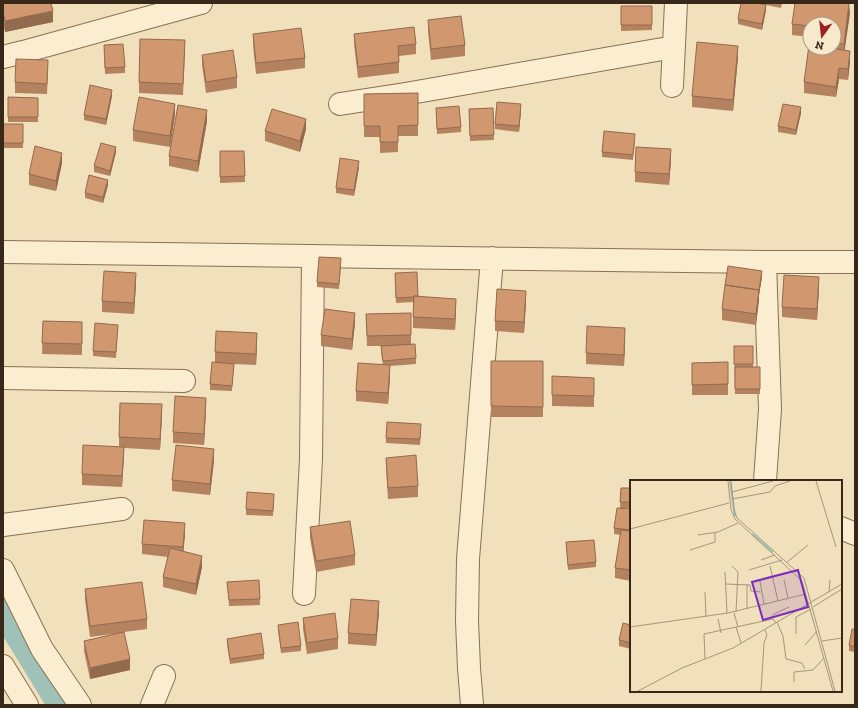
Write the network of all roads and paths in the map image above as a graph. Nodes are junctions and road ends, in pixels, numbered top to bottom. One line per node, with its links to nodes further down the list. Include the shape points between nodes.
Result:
1 (201, 3): 4 (street)
2 (676, 3): 3 (street)
3 (674, 47): 5 (street); 6 (street)
4 (3, 57)
5 (672, 86)
6 (340, 104)
7 (3, 252): 8 (street)
8 (313, 256): 9 (street); 20 (street, via 311,460)
9 (492, 258): 10 (street); 26 (street, via 468,558 468,637)
10 (765, 262): 11 (street); 14 (street, via 770,409)
11 (855, 262)
12 (3, 378): 13 (street)
13 (184, 381)
14 (765, 480)
15 (122, 509): 16 (street)
16 (3, 526)
17 (842, 528): 18 (street)
18 (855, 534)
19 (3, 570): 24 (street, via 42,649)
20 (304, 594)
21 (3, 666): 23 (street)
22 (164, 676): 25 (street)
23 (27, 705)
24 (80, 705)
25 (152, 705)
26 (472, 705)

